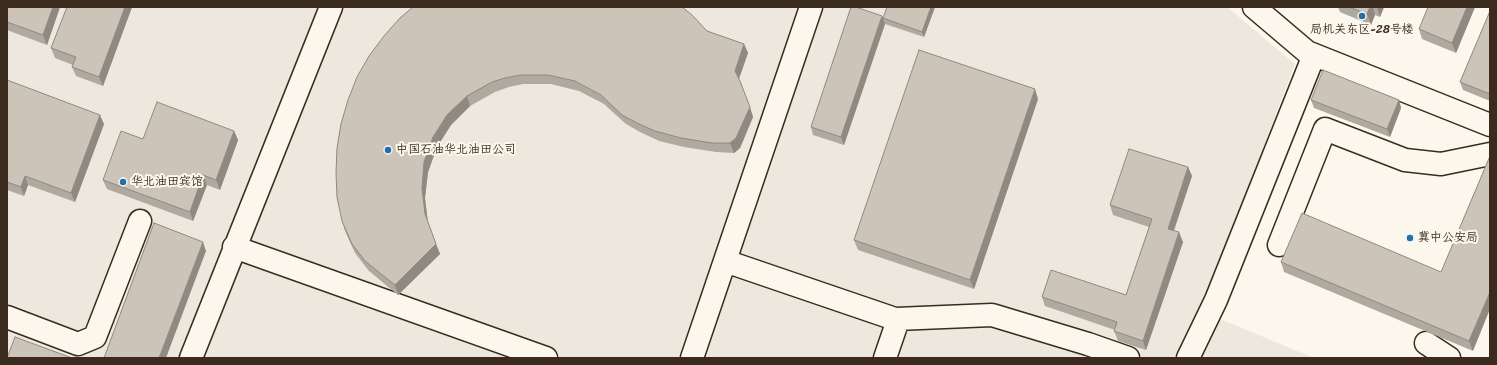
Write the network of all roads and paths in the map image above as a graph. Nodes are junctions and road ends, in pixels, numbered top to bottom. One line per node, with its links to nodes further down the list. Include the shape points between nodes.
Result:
1 (330, 7): 9 (street)
2 (811, 7): 10 (street)
3 (1254, 7): 4 (street, via 1307,52)
4 (1314, 55): 5 (street); 19 (street, via 1216,300)
5 (1490, 125)
6 (1490, 154): 8 (street, via 1441,164 1405,160 1325,129)
7 (140, 222): 11 (street, via 95,337 78,344)
8 (1279, 245)
9 (234, 247): 14 (street); 15 (street)
10 (725, 261): 12 (street); 16 (street)
11 (7, 317)
12 (896, 319): 17 (street, via 898,320); 18 (street, via 992,315)
13 (1426, 343): 20 (street)
14 (190, 358)
15 (546, 358)
16 (692, 358)
17 (885, 358)
18 (1128, 358)
19 (1188, 358)
20 (1450, 358)

